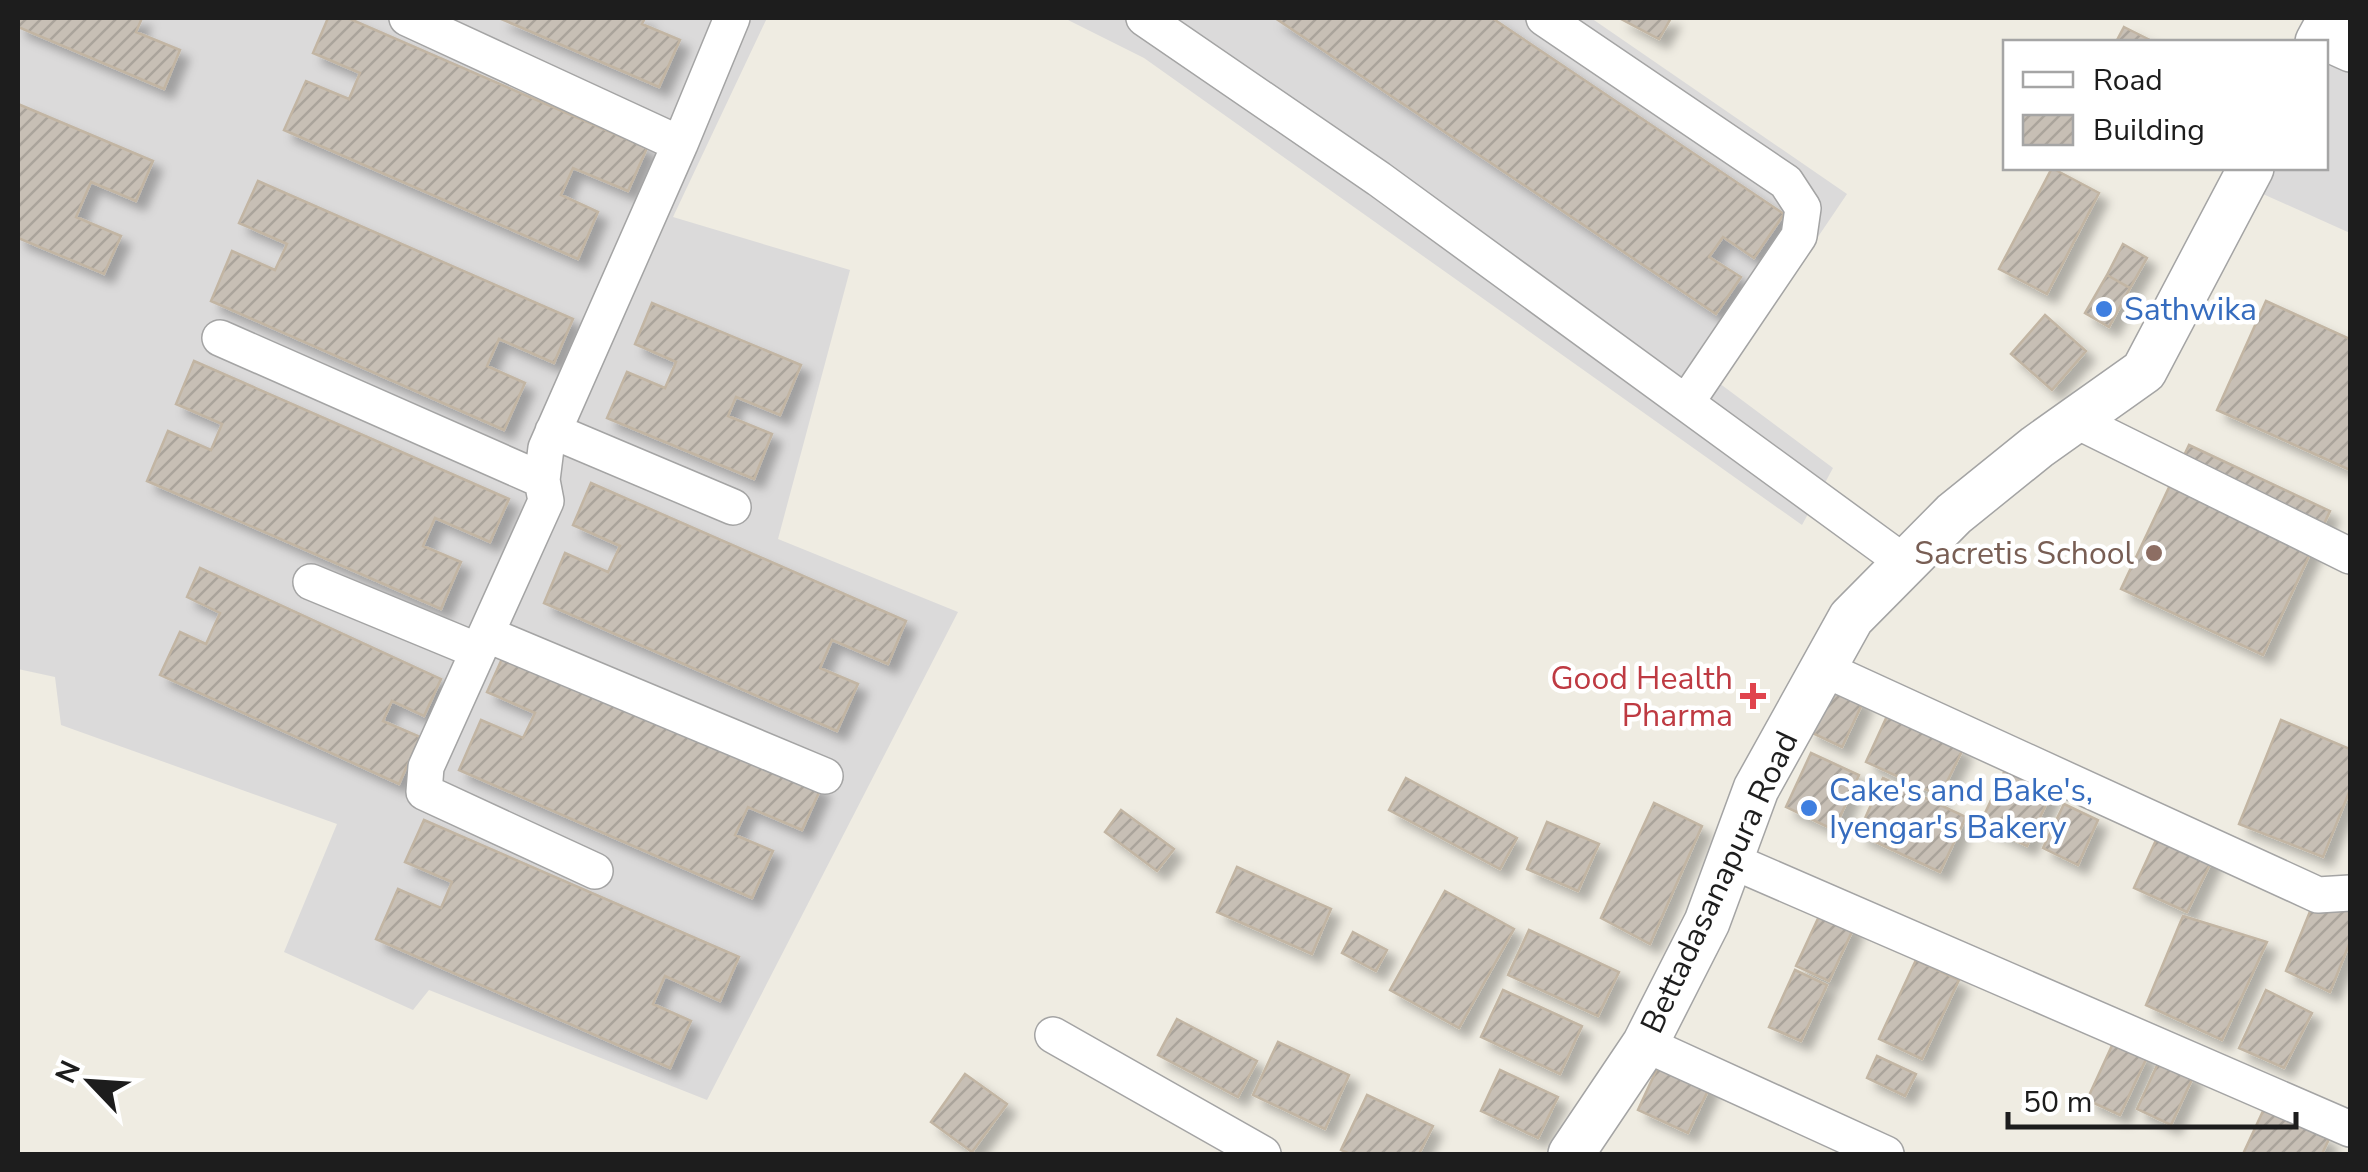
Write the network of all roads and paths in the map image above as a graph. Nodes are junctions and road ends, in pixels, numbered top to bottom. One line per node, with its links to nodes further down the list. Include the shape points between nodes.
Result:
1 (406, 18): 5 (street)
2 (732, 18): 5 (street)
3 (1144, 18): 8 (street)
4 (1544, 18): 8 (street, via 1786,182 1803,208 1798,236)
5 (680, 144): 10 (street)
6 (2250, 170): 9 (street, Bettadasanapura Road, via 2144,371)
7 (220, 338): 11 (street)
8 (1686, 403): 14 (street)
9 (2075, 420): 13 (street); 14 (street, Bettadasanapura Road, via 1954,514)
10 (553, 430): 11 (street); 12 (street)
11 (542, 480): 16 (street, via 546,501)
12 (733, 507)
13 (2350, 556)
14 (1905, 562): 17 (street, Bettadasanapura Road, via 1850,618)
15 (311, 582): 16 (street)
16 (482, 642): 18 (street); 20 (street, via 426,767 424,792)
17 (1822, 668): 19 (street, Bettadasanapura Road, via 1756,788); 21 (street, via 2318,895)
18 (825, 776)
19 (1730, 860): 23 (street, Bettadasanapura Road, via 1707,922); 24 (street)
20 (595, 870)
21 (2350, 893)
22 (1053, 1034): 25 (street)
23 (1645, 1044): 26 (street, Bettadasanapura Road); 27 (street)
24 (2350, 1129)
25 (1263, 1154)
26 (1571, 1154)
27 (1886, 1154)

